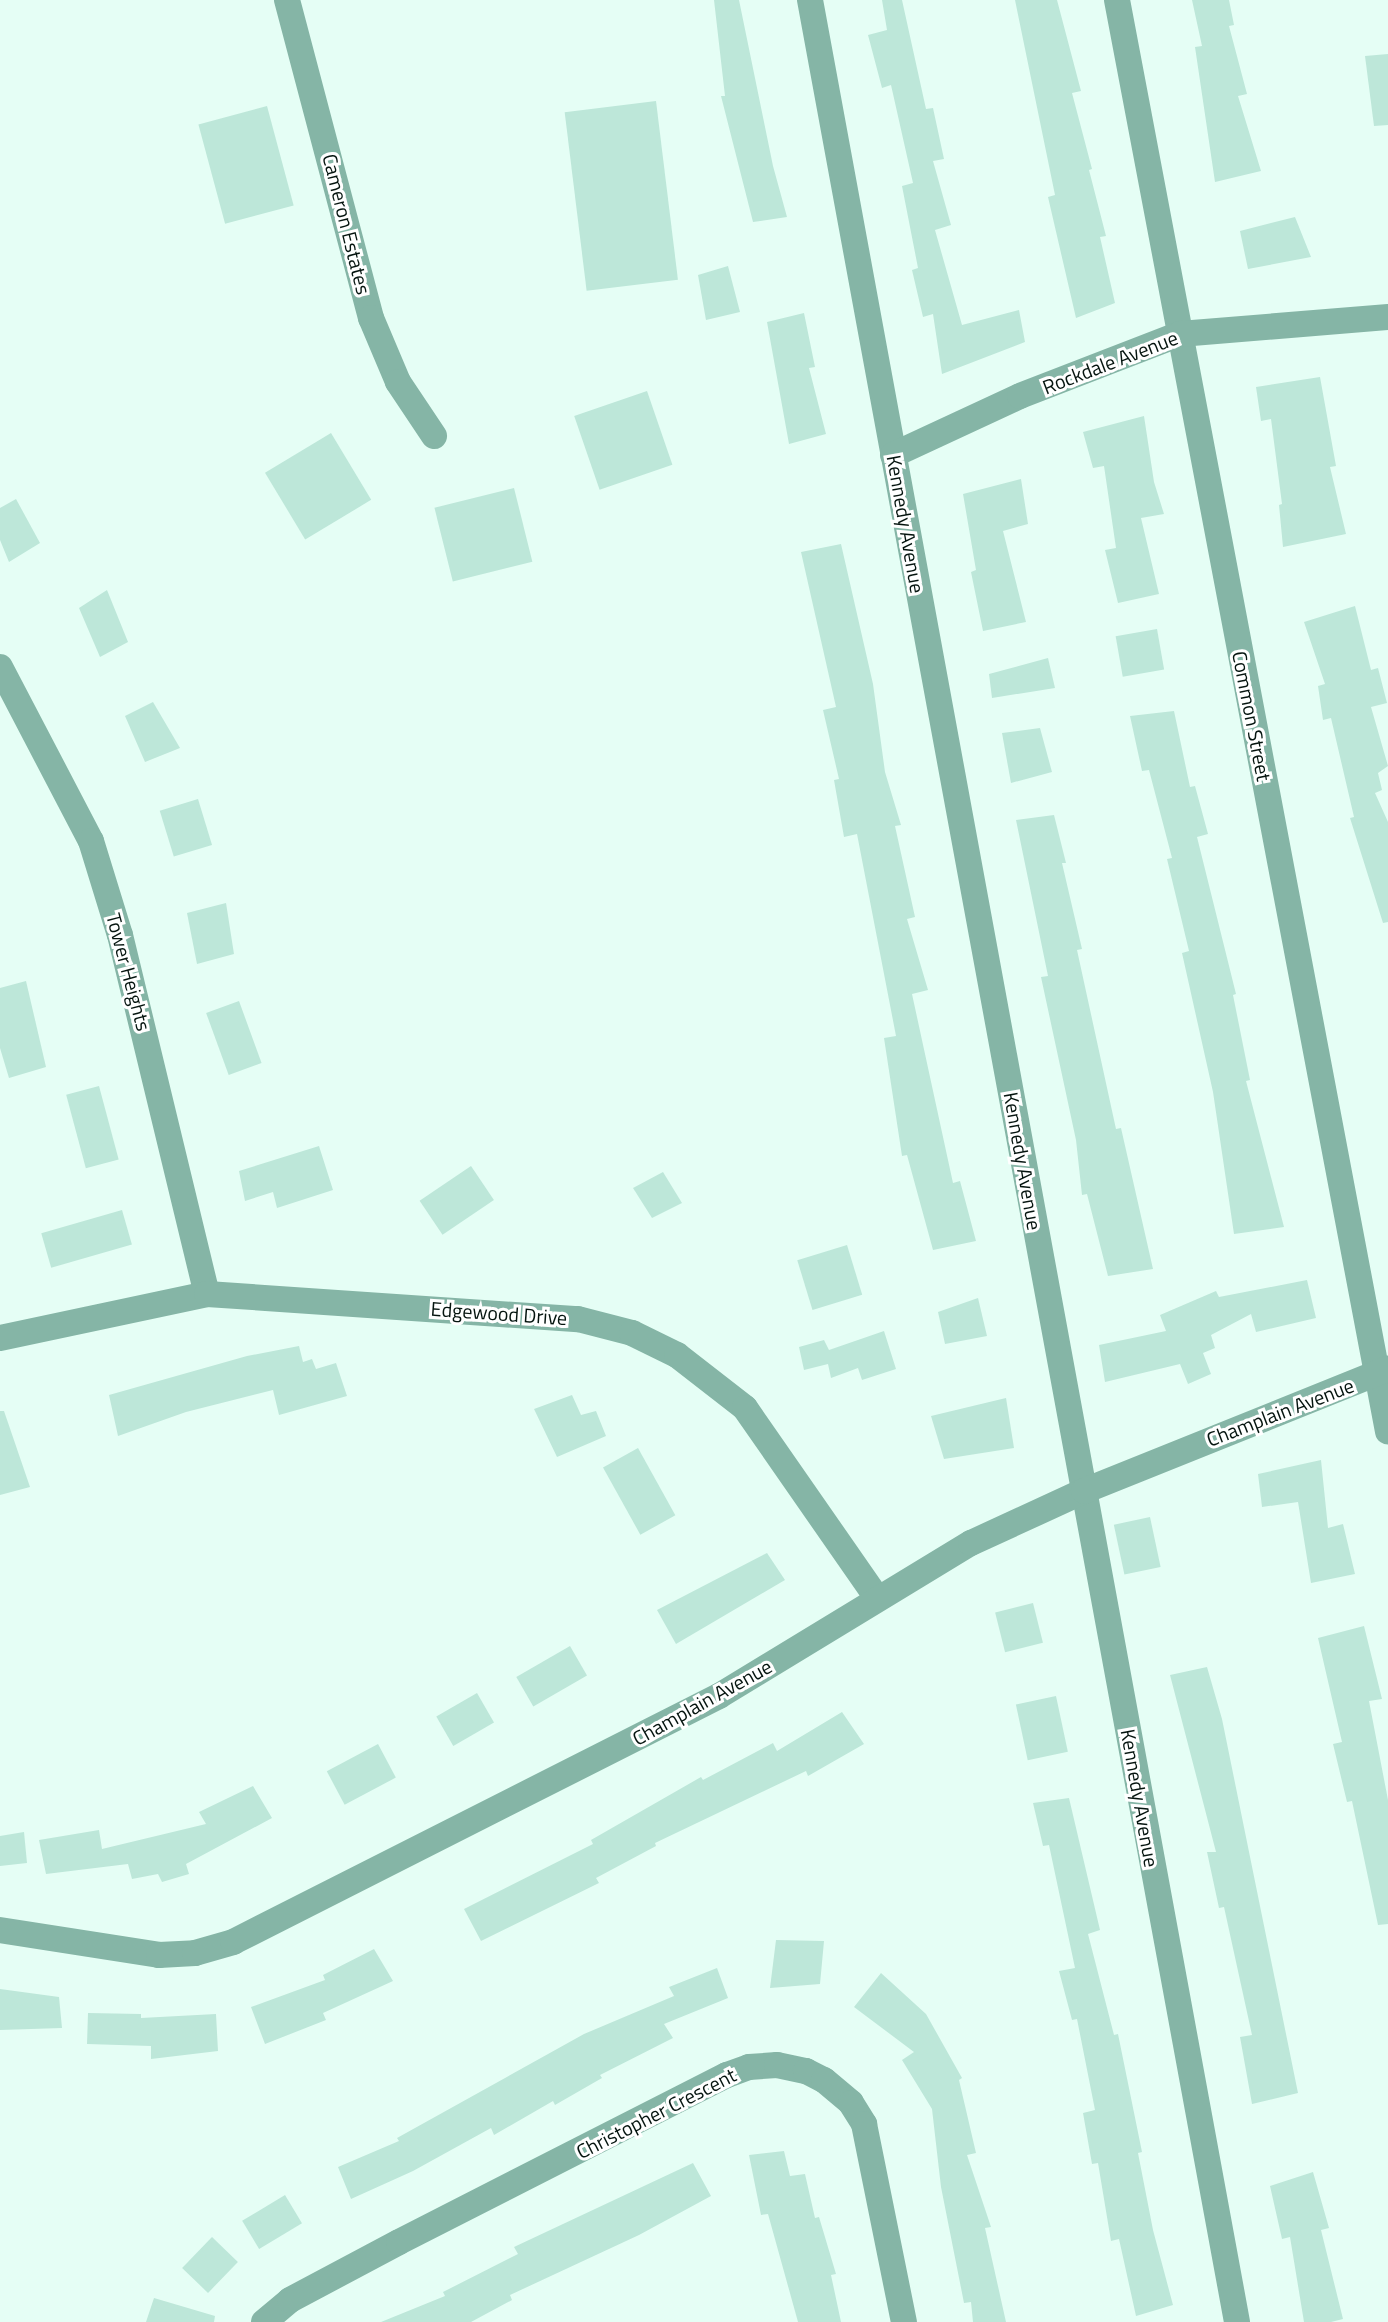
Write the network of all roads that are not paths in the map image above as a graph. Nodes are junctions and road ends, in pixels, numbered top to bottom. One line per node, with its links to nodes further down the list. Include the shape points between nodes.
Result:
1 (287, 0): 6 (street, Cameron Estates, via 371,318 398,382)
2 (810, 0): 7 (street, Kennedy Avenue)
3 (1117, 0): 5 (street, Common Street)
4 (1388, 317): 5 (street, Rockdale Avenue)
5 (1180, 334): 7 (street, Rockdale Avenue, via 1020,396); 11 (street, Common Street)
6 (434, 436)
7 (893, 455): 13 (street, Kennedy Avenue)
8 (0, 667): 9 (street, Tower Heights, via 91,841 128,964)
9 (207, 1294): 10 (street, Edgewood Drive); 14 (street, Edgewood Drive, via 578,1319 653,1341 745,1408)
10 (0, 1338)
11 (1382, 1371): 12 (street, Common Street); 13 (street, Champlain Avenue)
12 (1388, 1432)
13 (1084, 1491): 14 (street, Champlain Avenue, via 971,1543); 18 (street, Kennedy Avenue)
14 (877, 1598): 15 (street, Champlain Avenue, via 719,1696 215,1949 159,1955)
15 (0, 1930)
16 (264, 2322): 17 (street, Christopher Crescent, via 290,2300 727,2075 777,2065 824,2080 851,2103 864,2124)
17 (904, 2322)
18 (1237, 2322)

